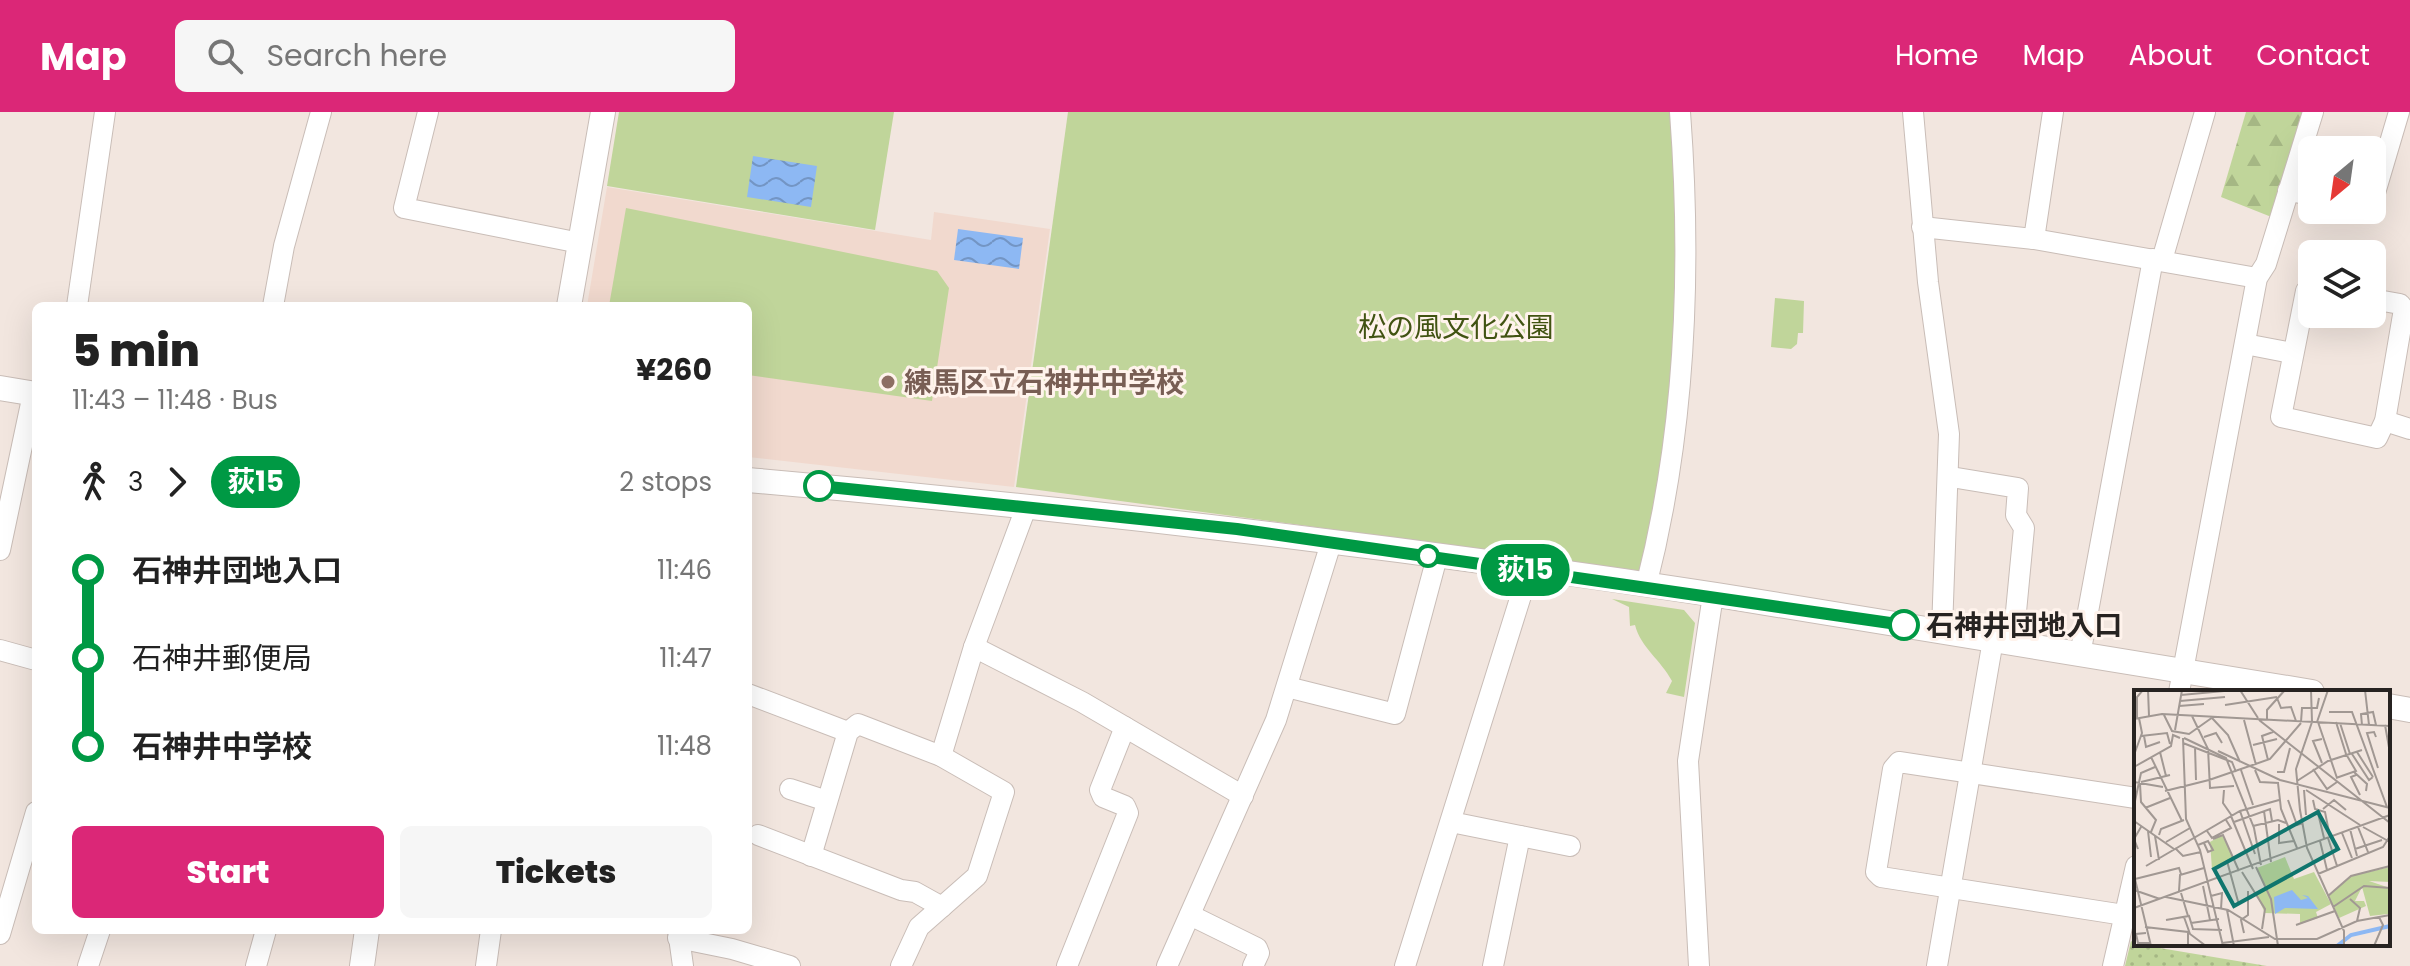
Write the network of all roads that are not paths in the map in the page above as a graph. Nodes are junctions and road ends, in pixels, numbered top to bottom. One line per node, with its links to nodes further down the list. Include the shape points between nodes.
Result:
1 (105, 112): 19 (street)
2 (321, 112): 20 (street)
3 (428, 112): 16 (street, via 404,208)
4 (603, 112): 16 (main road)
5 (1680, 112): 38 (street, via 1686,185 1684,356 1668,484)
6 (1913, 112): 14 (street)
7 (2053, 112): 15 (street)
8 (2205, 112): 17 (street)
9 (2313, 112): 12 (street)
10 (2399, 112): 11 (street)
11 (2386, 156)
12 (2288, 191): 13 (street); 18 (street)
13 (2298, 193)
14 (1922, 227): 15 (street); 31 (street)
15 (2034, 239): 17 (street)
16 (580, 243): 21 (main road)
17 (2158, 260): 18 (street); 44 (street)
18 (2257, 278): 24 (street)
19 (78, 302)
20 (274, 302)
21 (570, 302)
22 (2386, 302): 29 (street, via 2404,309)
23 (2298, 326): 25 (street)
24 (2245, 344): 25 (street); 46 (street)
25 (2292, 353): 29 (street, via 2284,419 2377,438)
26 (0, 388): 27 (main road)
27 (32, 394)
28 (32, 403): 35 (street)
29 (2385, 421): 30 (street)
30 (2410, 429)
31 (1951, 477): 40 (street); 41 (street, via 2018,488 2016,515 2024,528)
32 (752, 480): 33 (main road)
33 (1027, 505): 34 (main road); 42 (street)
34 (1331, 543): 36 (main road); 47 (street)
35 (0, 550)
36 (1437, 557): 37 (main road); 47 (street, via 1395,714)
37 (1529, 570): 38 (main road); 60 (street)
38 (1646, 586): 39 (main road)
39 (1713, 595): 40 (main road); 90 (street, via 1688,761)
40 (1942, 630): 41 (main road)
41 (2003, 641): 44 (main road); 55 (street)
42 (974, 647): 52 (street); 54 (street)
43 (0, 650): 45 (street)
44 (2080, 655): 46 (main road)
45 (32, 659)
46 (2182, 682): 48 (main road)
47 (1287, 687): 57 (street)
48 (2286, 690)
49 (752, 696): 53 (street)
50 (2390, 706): 51 (main road)
51 (2410, 710)
52 (1125, 727): 57 (street); 85 (street, via 1100,790 1128,813)
53 (848, 732): 54 (street, via 864,724); 59 (street)
54 (941, 756): 68 (street, via 1001,787 1005,797 977,876)
55 (1969, 771): 58 (street); 67 (street); 67 (street, via 1899,762 1893,769 1878,875)
56 (790, 789): 59 (street)
57 (1243, 796): 69 (street)
58 (2134, 798)
59 (827, 801): 65 (street)
60 (1451, 822): 63 (street); 88 (street)
61 (32, 826): 71 (street)
62 (758, 835): 65 (street)
63 (1520, 836): 64 (street); 89 (street)
64 (1570, 846)
65 (811, 856): 68 (street, via 915,892)
66 (2134, 874): 70 (street)
67 (1950, 887): 70 (street); 77 (street)
68 (942, 907): 84 (street, via 919,927)
69 (1190, 915): 86 (street); 87 (street, via 1257,948)
70 (2124, 915): 92 (street)
71 (0, 934)
72 (99, 934): 78 (street)
73 (265, 934): 79 (street)
74 (366, 934): 80 (main road)
75 (490, 934): 81 (street)
76 (678, 934): 82 (street); 83 (street)
77 (1937, 964): 91 (street)
78 (88, 966)
79 (256, 966)
80 (362, 966)
81 (486, 966)
82 (683, 966)
83 (790, 966)
84 (901, 966)
85 (1067, 966)
86 (1167, 966)
87 (1253, 966)
88 (1405, 966)
89 (1493, 966)
90 (1699, 966)
91 (1959, 966)
92 (2113, 966)

